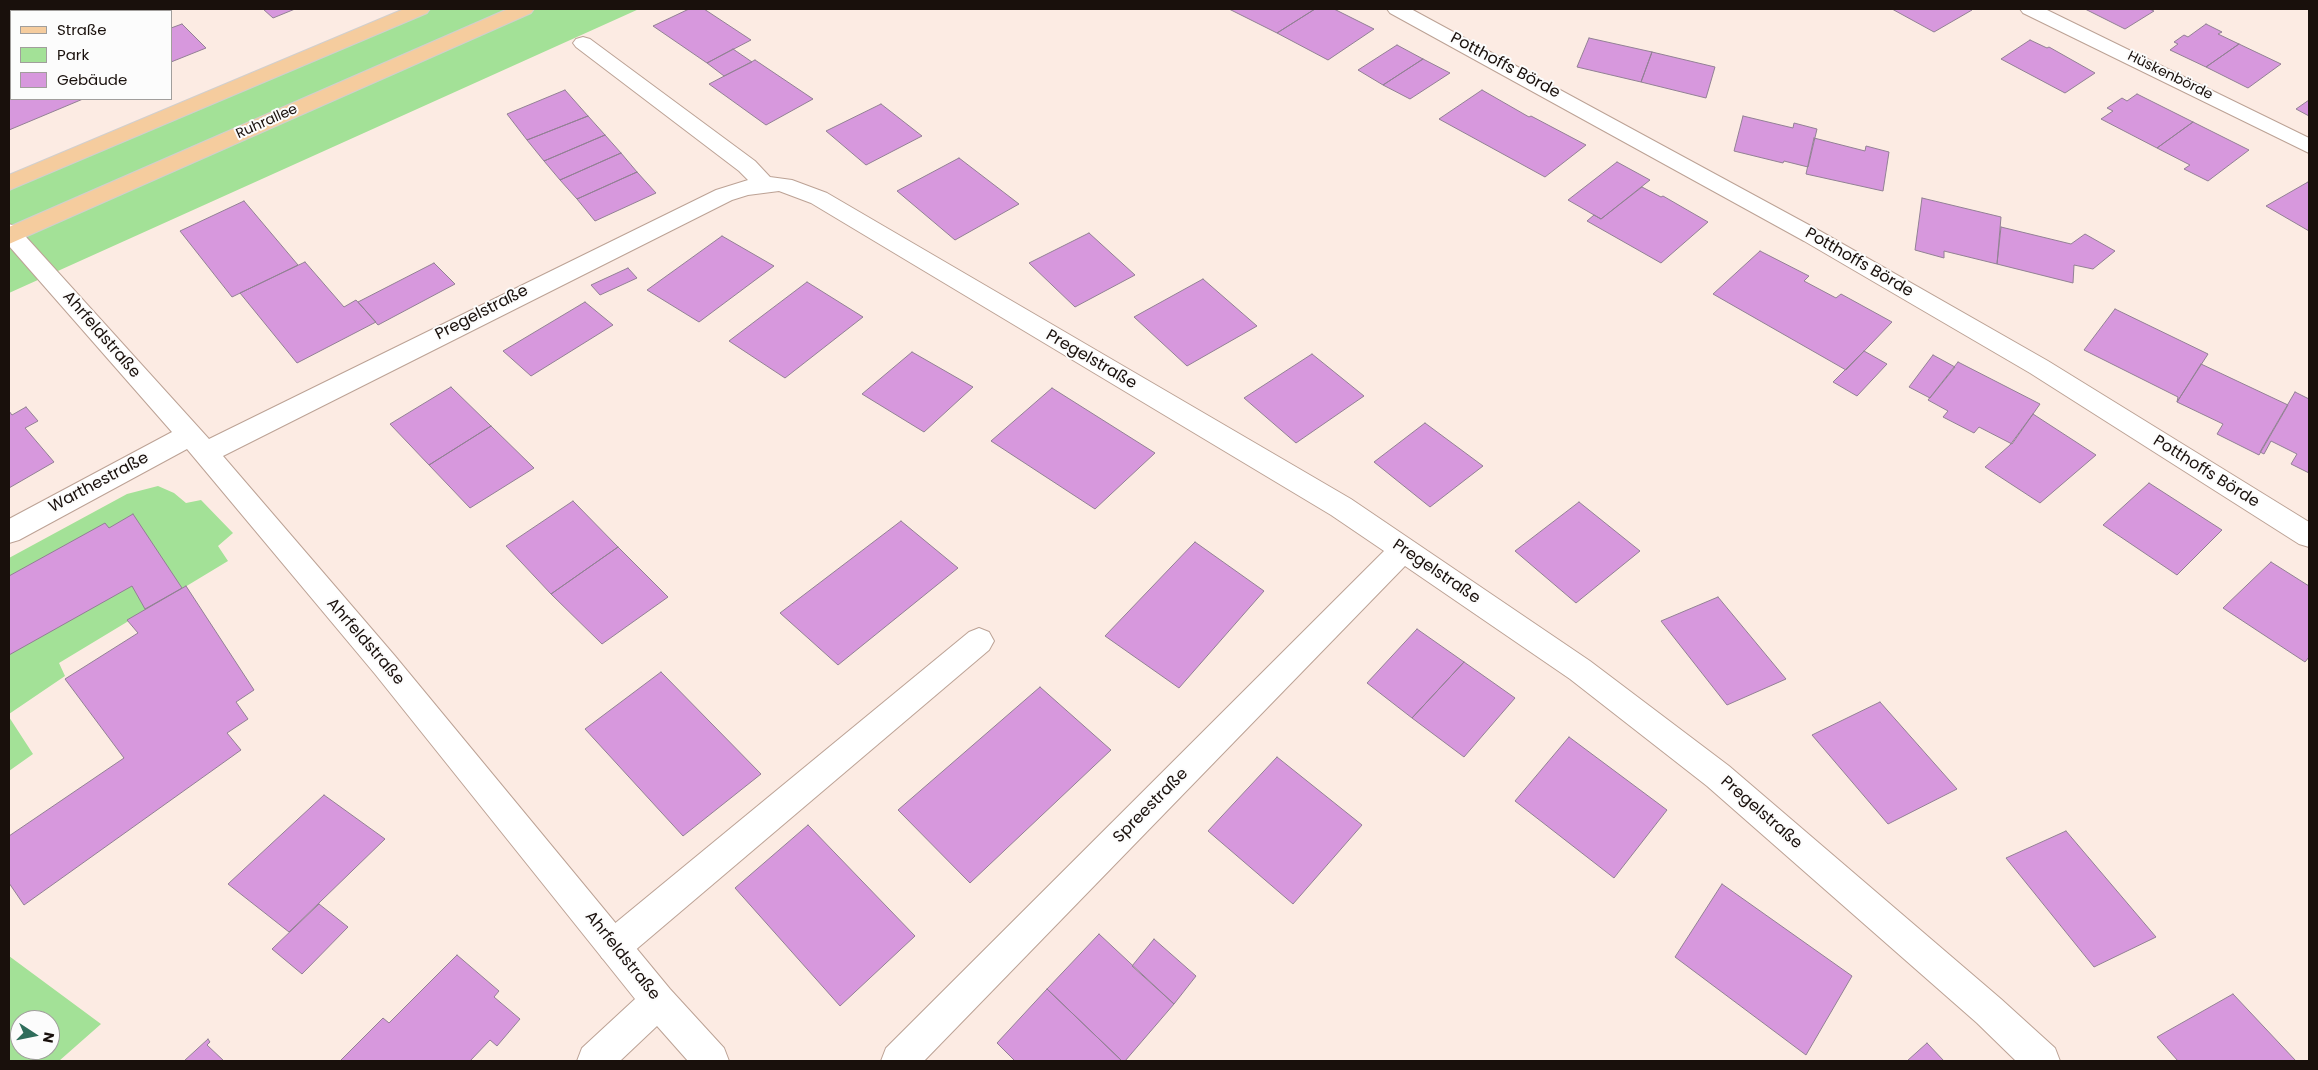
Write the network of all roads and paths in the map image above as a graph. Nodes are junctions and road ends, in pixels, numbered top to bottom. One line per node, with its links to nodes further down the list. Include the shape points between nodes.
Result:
1 (420, 9): 7 (main road)
2 (524, 9): 9 (main road, Ruhrallee)
3 (1397, 9): 12 (street, Potthoffs Börde, via 1812,236 2039,368)
4 (2030, 9): 6 (street, Hüskenbörde)
5 (583, 43): 8 (street, via 747,166)
6 (2309, 146)
7 (9, 184)
8 (764, 185): 10 (street, Pregelstraße, via 744,188 715,199 499,305); 13 (street, Pregelstraße, via 780,184 819,198 1341,507)
9 (10, 235): 10 (street, Ahrfeldstraße)
10 (198, 444): 11 (street, Warthestraße); 15 (street, Ahrfeldstraße, via 385,665)
11 (9, 532)
12 (2309, 536)
13 (1403, 550): 19 (street, Spreestraße); 20 (street, Pregelstraße, via 1580,670 1718,776)
14 (979, 640): 15 (street)
15 (614, 946): 16 (street, Ahrfeldstraße)
16 (658, 1001): 17 (street); 18 (street, Ahrfeldstraße)
17 (595, 1061)
18 (711, 1061)
19 (899, 1061)
20 (2042, 1061)

